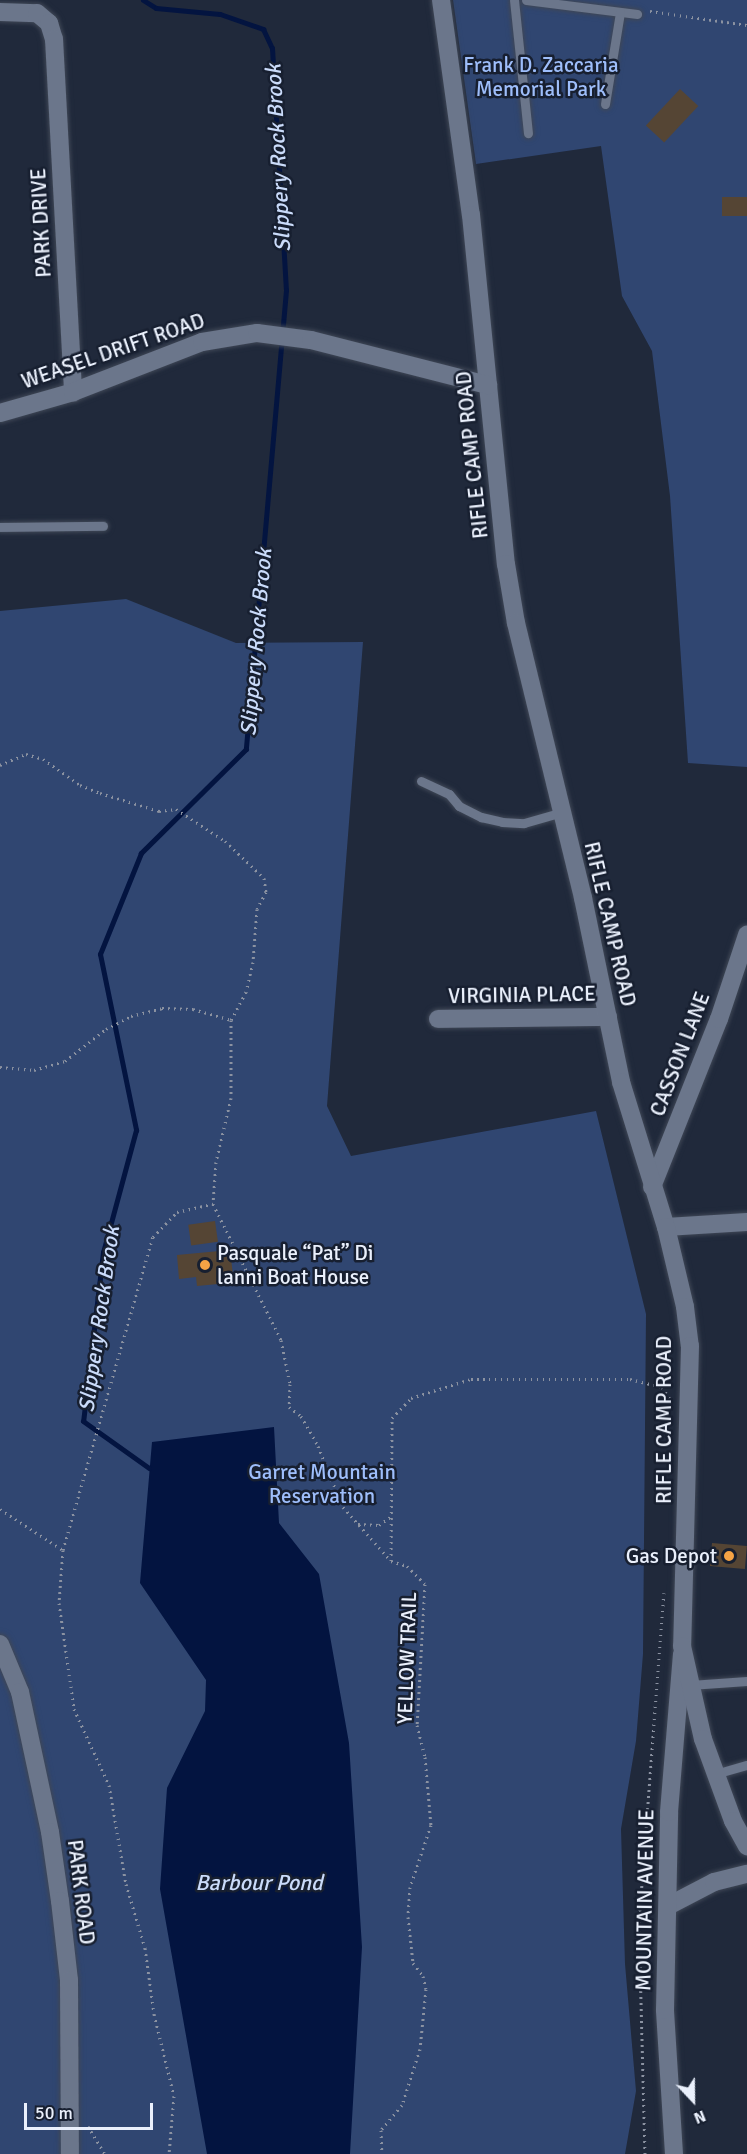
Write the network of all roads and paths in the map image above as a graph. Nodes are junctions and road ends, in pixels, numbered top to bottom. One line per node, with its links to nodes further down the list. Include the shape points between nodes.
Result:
1 (441, 0): 10 (street, RIFLE CAMP ROAD, via 471,215)
2 (514, 0): 9 (lane)
3 (526, 0): 5 (lane)
4 (0, 12): 11 (street, PARK DRIVE, via 29,12 44,18 54,39)
5 (620, 12): 6 (lane); 8 (lane)
6 (639, 12): 7 (path)
7 (747, 25)
8 (604, 104)
9 (528, 133)
10 (488, 385): 11 (street, WEASEL DRIFT ROAD, via 311,340 257,333 202,342); 17 (street, RIFLE CAMP ROAD, via 506,564)
11 (73, 392): 12 (street, WEASEL DRIFT ROAD)
12 (0, 413)
13 (103, 526): 14 (lane)
14 (0, 527)
15 (0, 765): 21 (path, via 26,754 43,759 80,785 100,793 159,811 176,809 225,841 264,878 266,892 257,909 253,962 246,992)
16 (421, 781): 17 (lane, via 449,794 459,806 502,822 524,823)
17 (562, 812): 19 (street, RIFLE CAMP ROAD)
18 (747, 935): 23 (street, CASSON LANE, via 719,1019)
19 (608, 1017): 20 (street, VIRGINIA PLACE); 23 (street, RIFLE CAMP ROAD, via 621,1082)
20 (438, 1019)
21 (231, 1020): 22 (path, via 193,1009 162,1008 131,1016 106,1029 64,1061 34,1070); 24 (path, via 231,1098 216,1162)
22 (0, 1067)
23 (652, 1187): 26 (street, RIFLE CAMP ROAD)
24 (213, 1204): 30 (path, YELLOW TRAIL, via 281,1340 290,1384 289,1407 301,1416 343,1507); 31 (path, via 177,1212 153,1237)
25 (747, 1222): 26 (street)
26 (666, 1227): 35 (street, RIFLE CAMP ROAD, via 690,1346)
27 (676, 1407): 29 (path, via 662,1387 630,1379 471,1379 411,1398 393,1418)
28 (0, 1509): 31 (path)
29 (392, 1516): 30 (path, via 379,1526); 32 (path)
30 (357, 1524): 32 (path, YELLOW TRAIL)
31 (63, 1550): 44 (path, via 59,1603 74,1709 110,1785 126,1884 145,1948 154,2014 174,2096)
32 (391, 1561): 45 (path, YELLOW TRAIL, via 407,1566 425,1584 417,1725 425,1757 431,1825 410,1887 408,1917 413,1964 423,1976 426,1989 420,2049 402,2105 381,2130)
33 (665, 1581): 46 (path, via 639,1923)
34 (0, 1644): 43 (street, PARK ROAD, via 20,1692 50,1832 60,1901 69,1980)
35 (682, 1646): 37 (street, RIFLE CAMP ROAD); 42 (street, MOUNTAIN AVENUE, via 669,1812)
36 (747, 1681): 37 (lane)
37 (690, 1685): 39 (street, RIFLE CAMP ROAD)
38 (747, 1765): 39 (lane)
39 (714, 1774): 40 (street, RIFLE CAMP ROAD)
40 (747, 1846)
41 (747, 1874): 42 (street, via 714,1882)
42 (668, 1906): 47 (street, MOUNTAIN AVENUE, via 665,2010)
43 (70, 2154)
44 (169, 2154)
45 (382, 2154)
46 (645, 2154)
47 (674, 2154)

